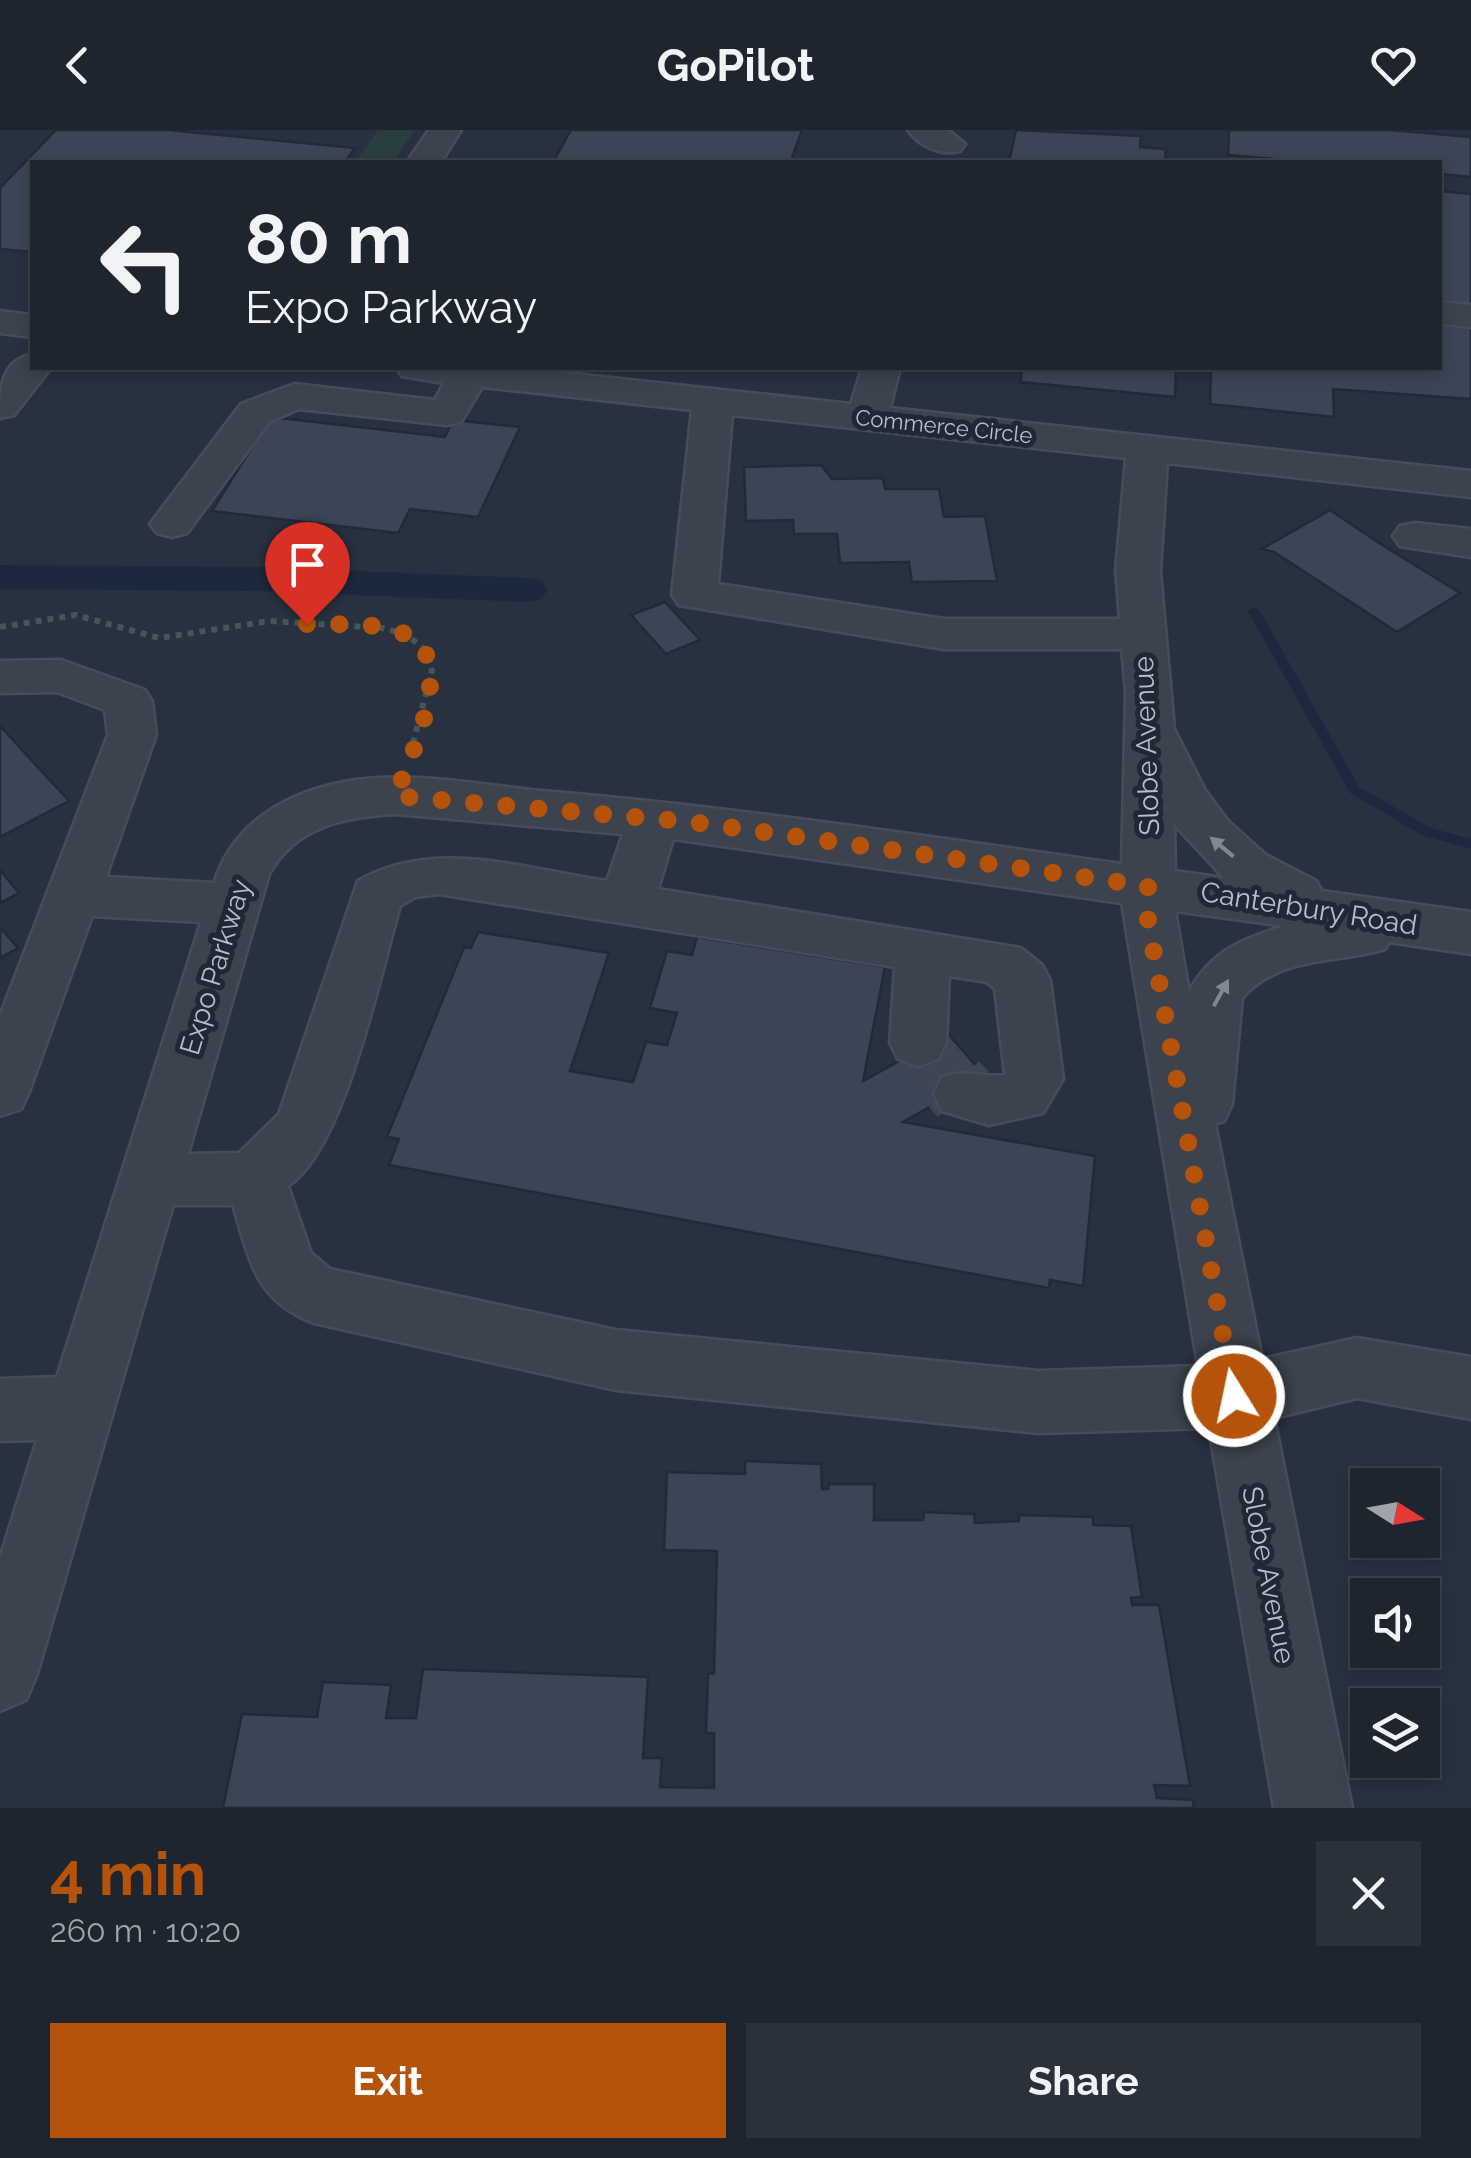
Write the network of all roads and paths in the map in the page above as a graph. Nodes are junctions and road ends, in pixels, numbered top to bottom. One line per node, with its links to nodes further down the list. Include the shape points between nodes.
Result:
1 (444, 130): 2 (street)
2 (425, 160)
3 (1442, 313): 4 (street)
4 (1471, 316)
5 (0, 322): 6 (street)
6 (30, 326)
7 (30, 368): 13 (street)
8 (434, 370): 10 (street, Commerce Circle)
9 (880, 370): 14 (street)
10 (469, 374): 11 (street, Commerce Circle); 17 (street, via 447,413 294,396 255,413)
11 (536, 374): 12 (street, Commerce Circle)
12 (713, 401): 14 (street, Commerce Circle); 21 (street, via 696,595 944,634)
13 (0, 406)
14 (866, 418): 15 (street, Commerce Circle)
15 (1146, 449): 16 (street, Commerce Circle); 21 (street, Slobe Avenue, via 1138,571)
16 (1471, 484)
17 (172, 524)
18 (1415, 536): 19 (street)
19 (1471, 543)
20 (0, 627): 24 (path, via 76,615 159,638 270,621 406,634 424,649 432,684)
21 (1142, 634): 23 (street, Slobe Avenue)
22 (0, 677): 27 (street, via 61,676 128,701 132,734)
23 (1150, 711): 26 (street, Slobe Avenue); 30 (street, one-way to 23, via 1278,885 1207,834 1180,794)
24 (395, 796): 25 (street, Expo Parkway); 28 (street, Expo Parkway, via 327,803 275,830 250,857)
25 (654, 817): 26 (street, Expo Parkway); 29 (street)
26 (1148, 886): 30 (street, Canterbury Road); 36 (street, Slobe Avenue, via 1148,920)
27 (76, 895): 28 (street); 34 (street)
28 (234, 904): 37 (street, Expo Parkway)
29 (626, 905): 32 (street); 38 (street, via 439,875 404,880 378,895 306,1124 286,1156)
30 (1337, 911): 31 (street, Canterbury Road)
31 (1464, 932): 36 (street, one-way to 31, via 1207,1035 1216,993 1226,980 1265,954 1319,938)
32 (923, 950): 33 (street); 35 (street, via 1002,963 1022,980 1034,1079 1022,1096 989,1101)
33 (918, 1043)
34 (0, 1092)
35 (963, 1094)
36 (1192, 1156): 40 (street, Slobe Avenue)
37 (150, 1178): 38 (street); 41 (street, Expo Parkway)
38 (255, 1179): 40 (street, via 285,1270 314,1294 416,1318 616,1360 1039,1402)
39 (1471, 1388): 40 (street, via 1357,1368)
40 (1234, 1396): 44 (street, Slobe Avenue)
41 (81, 1408): 42 (street); 43 (street, Expo Parkway)
42 (0, 1410)
43 (0, 1674)
44 (1312, 1808)

